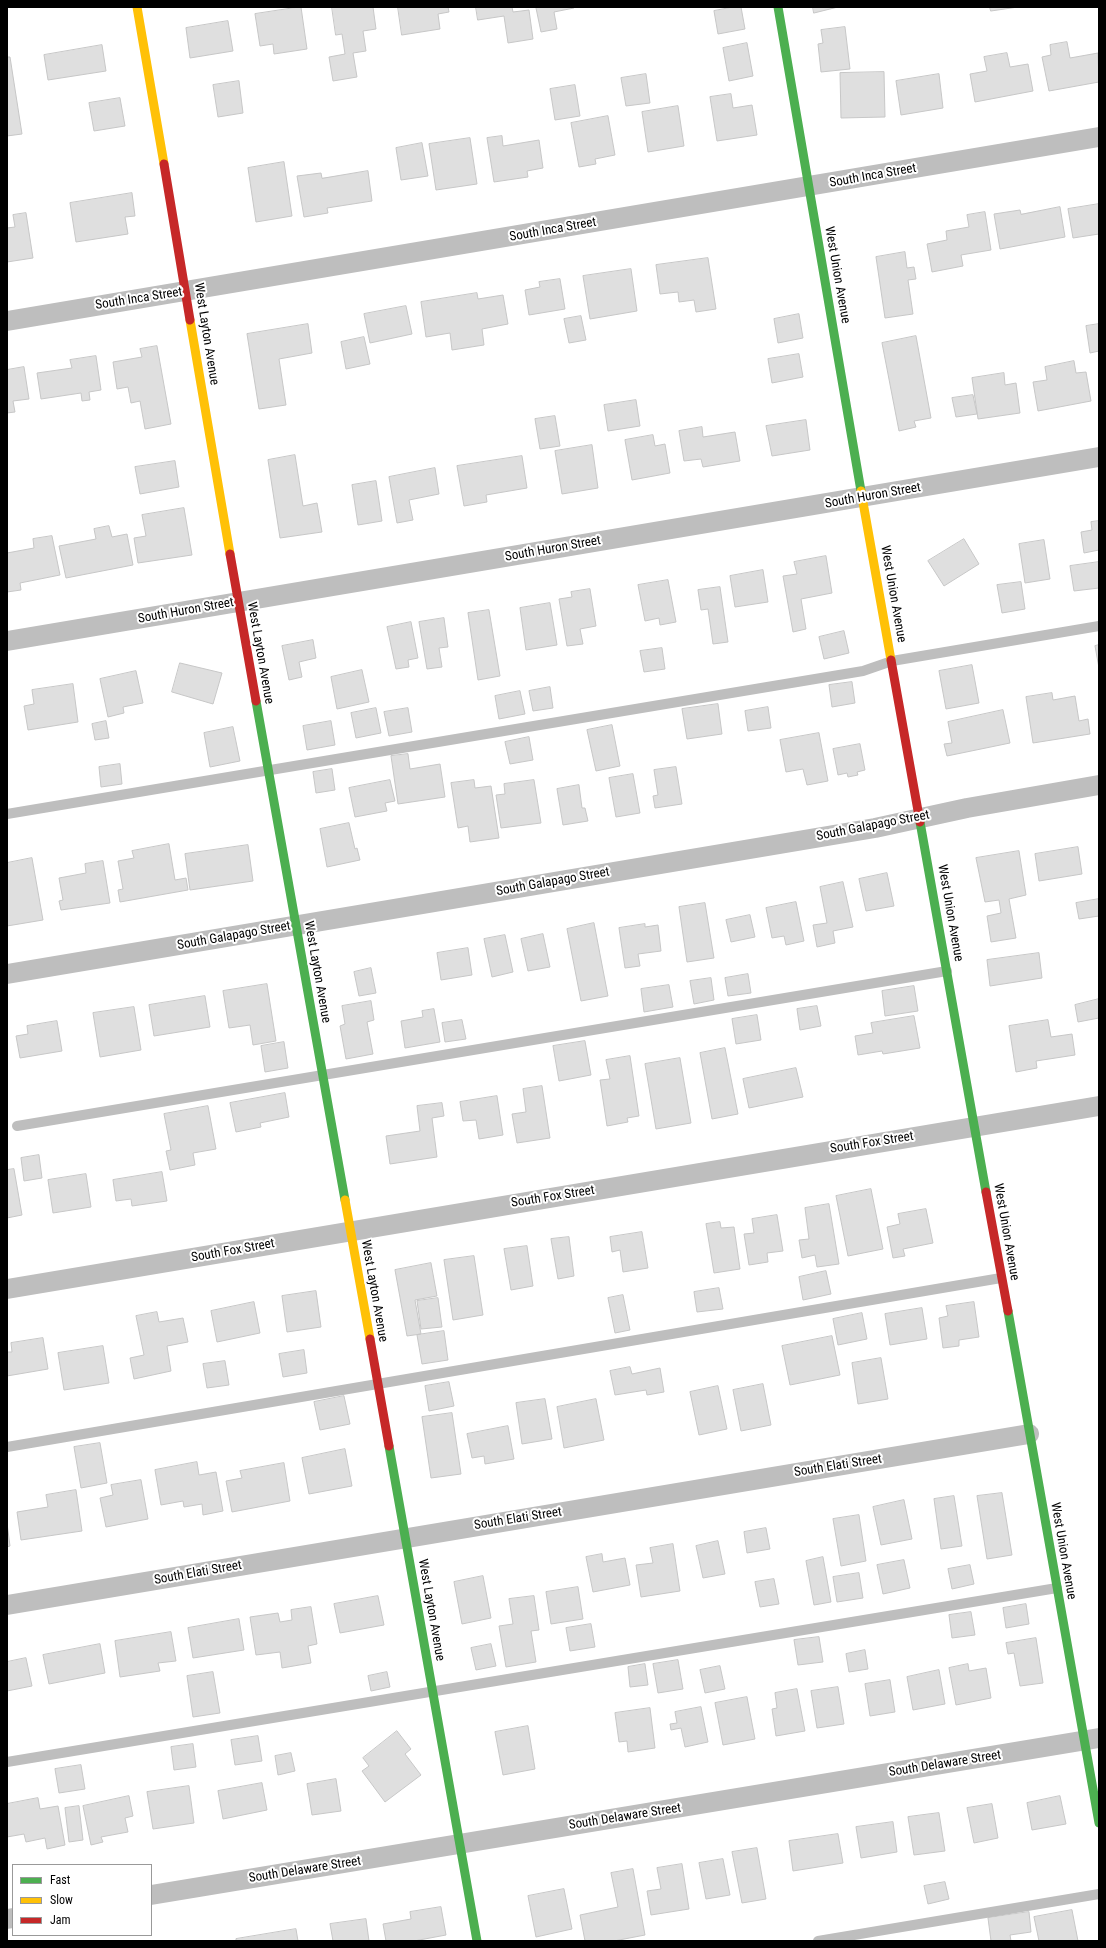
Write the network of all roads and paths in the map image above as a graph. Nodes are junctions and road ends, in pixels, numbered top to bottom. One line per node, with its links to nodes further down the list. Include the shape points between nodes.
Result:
1 (137, 7): 5 (street, West Layton Avenue)
2 (778, 7): 4 (street, West Union Avenue)
3 (1099, 138): 4 (street, South Inca Street)
4 (809, 187): 5 (street, South Inca Street); 8 (street, West Union Avenue)
5 (186, 292): 6 (street, South Inca Street); 9 (street, West Layton Avenue)
6 (7, 322)
7 (1099, 458): 8 (street, South Huron Street)
8 (862, 497): 9 (street, South Huron Street); 12 (street, West Union Avenue)
9 (238, 602): 11 (street, South Huron Street); 13 (street, West Layton Avenue)
10 (1099, 626): 12 (lane)
11 (7, 641)
12 (892, 661): 13 (lane, via 863,671); 16 (street, West Union Avenue)
13 (267, 769): 15 (lane); 17 (street, West Layton Avenue)
14 (1099, 785): 16 (street, South Galapago Street)
15 (7, 814)
16 (920, 818): 17 (street, South Galapago Street); 18 (street, West Union Avenue)
17 (295, 926): 19 (street, South Galapago Street); 20 (street, West Layton Avenue)
18 (947, 971): 20 (lane); 23 (street, West Union Avenue)
19 (7, 974)
20 (322, 1076): 22 (lane); 24 (street, West Layton Avenue)
21 (1099, 1106): 23 (street, South Fox Street)
22 (17, 1126)
23 (974, 1126): 24 (street, South Fox Street); 25 (street, West Union Avenue)
24 (350, 1231): 26 (street, South Fox Street); 27 (street, West Layton Avenue)
25 (1001, 1278): 27 (lane); 28 (street, West Union Avenue)
26 (7, 1289)
27 (378, 1384): 29 (lane); 30 (street, West Layton Avenue)
28 (1029, 1434): 30 (street, South Elati Street); 31 (street, West Union Avenue)
29 (7, 1447)
30 (405, 1538): 32 (street, South Elati Street); 33 (street, West Layton Avenue)
31 (1057, 1588): 33 (lane); 34 (street, West Union Avenue)
32 (7, 1605)
33 (432, 1691): 35 (lane); 37 (street, West Layton Avenue)
34 (1092, 1739): 36 (street, West Union Avenue); 37 (street, South Delaware Street)
35 (7, 1762)
36 (1099, 1823)
37 (460, 1844): 39 (street, South Delaware Street); 40 (street, West Layton Avenue)
38 (1099, 1894): 41 (lane)
39 (152, 1895)
40 (477, 1941)
41 (818, 1941)

